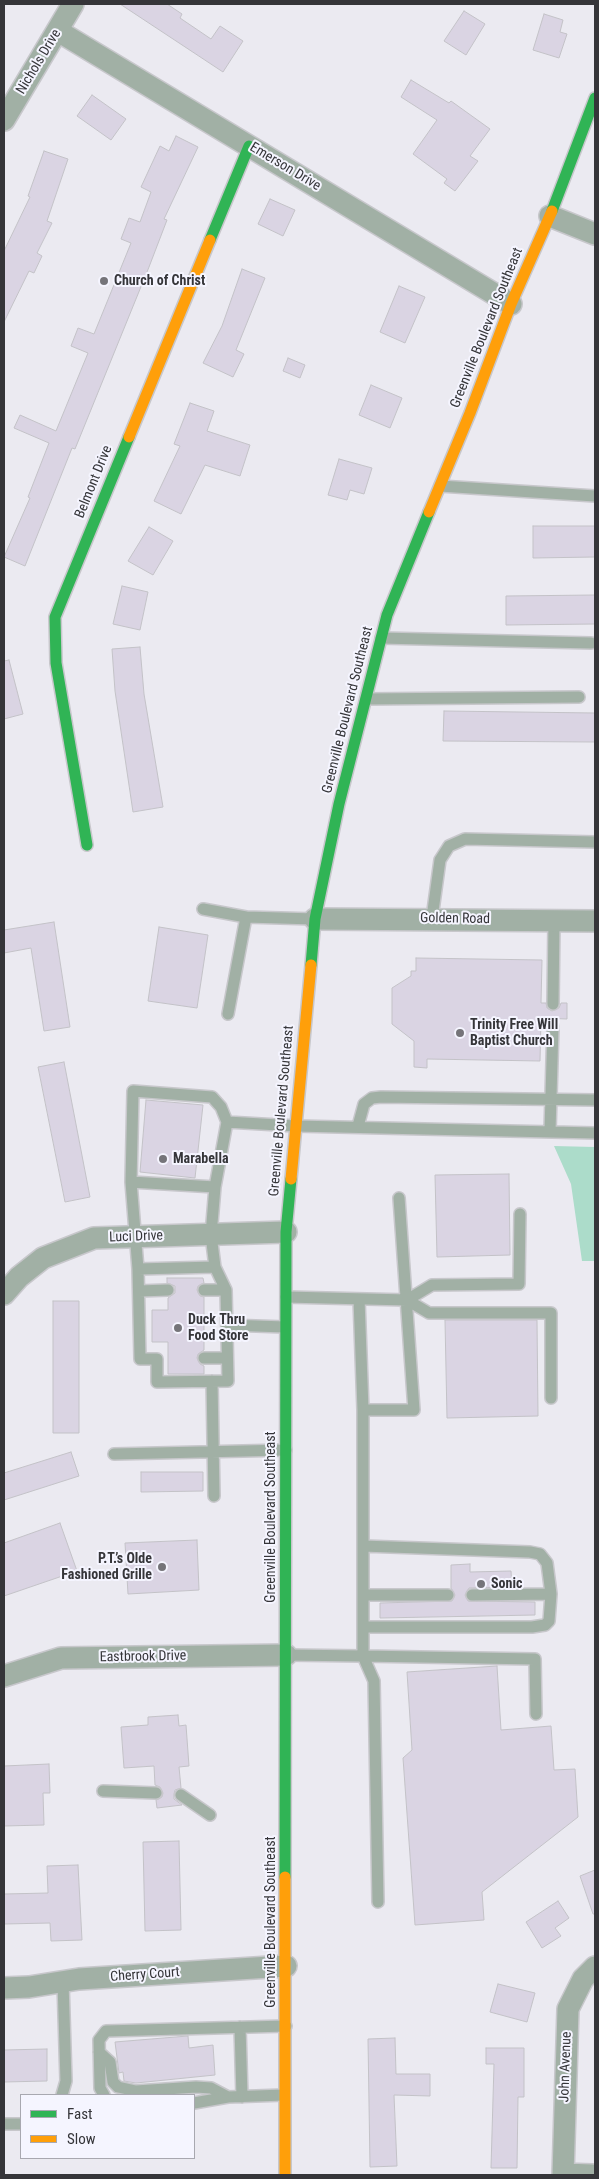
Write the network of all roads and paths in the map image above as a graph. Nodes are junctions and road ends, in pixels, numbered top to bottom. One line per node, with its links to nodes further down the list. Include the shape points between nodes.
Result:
1 (73, 4): 2 (street, Nichols Drive)
2 (58, 31): 4 (street, Nichols Drive); 5 (street, Emerson Drive)
3 (595, 98): 6 (main road, Greenville Boulevard Southeast)
4 (4, 120)
5 (249, 146): 8 (street, Emerson Drive); 16 (main road, Belmont Drive, via 55,617 56,663)
6 (550, 216): 7 (street); 8 (main road, Greenville Boulevard Southeast)
7 (595, 234)
8 (511, 304): 9 (main road, Greenville Boulevard Southeast)
9 (440, 486): 10 (lane); 11 (main road, Greenville Boulevard Southeast, via 387,615)
10 (595, 496)
11 (381, 638): 12 (lane); 14 (main road, Greenville Boulevard Southeast)
12 (591, 643)
13 (580, 697): 14 (lane)
14 (366, 699): 20 (main road, Greenville Boulevard Southeast, via 339,804)
15 (595, 842): 19 (lane, via 464,839 449,846 440,860)
16 (87, 845)
17 (203, 909): 18 (lane)
18 (246, 917): 20 (lane); 24 (lane)
19 (432, 918): 20 (street, Golden Road); 21 (street, Golden Road)
20 (315, 919): 29 (main road, Greenville Boulevard Southeast)
21 (554, 920): 22 (street, Golden Road); 23 (lane)
22 (595, 921)
23 (554, 1004)
24 (228, 1014)
25 (553, 1026): 26 (lane)
26 (550, 1099): 27 (lane); 30 (lane, via 381,1096 364,1104); 31 (lane)
27 (595, 1100)
28 (227, 1122): 29 (lane); 33 (lane, via 221,1107 212,1097 133,1091); 34 (lane)
29 (296, 1126): 30 (lane); 37 (main road, Greenville Boulevard Southeast)
30 (358, 1126): 31 (lane)
31 (550, 1131): 32 (lane)
32 (595, 1133)
33 (130, 1182): 34 (lane); 39 (lane)
34 (216, 1187): 38 (lane)
35 (399, 1198): 49 (lane)
36 (520, 1214): 49 (lane, via 519,1284 432,1285)
37 (286, 1232): 38 (street, Luci Drive); 47 (main road, Greenville Boulevard Southeast)
38 (211, 1234): 39 (street, Luci Drive); 40 (lane)
39 (134, 1237): 41 (lane); 46 (street, Luci Drive, via 94,1238 43,1258)
40 (215, 1267): 41 (lane); 44 (lane)
41 (138, 1269): 45 (lane)
42 (168, 1290): 45 (lane)
43 (204, 1290): 44 (lane)
44 (226, 1290): 50 (lane)
45 (138, 1291): 54 (lane, via 140,1359 162,1358 157,1382)
46 (4, 1294)
47 (286, 1298): 48 (lane); 51 (main road, Greenville Boulevard Southeast)
48 (360, 1299): 49 (lane); 56 (lane)
49 (407, 1300): 55 (lane, via 429,1313 551,1313); 56 (lane, via 414,1410)
50 (227, 1325): 51 (lane); 53 (lane)
51 (285, 1328): 57 (main road, Greenville Boulevard Southeast)
52 (204, 1358): 53 (lane)
53 (227, 1358): 54 (lane, via 228,1381)
54 (212, 1381): 58 (lane)
55 (550, 1398)
56 (363, 1410): 61 (lane)
57 (286, 1450): 58 (lane); 67 (main road, Greenville Boulevard Southeast)
58 (213, 1451): 59 (lane); 60 (lane)
59 (114, 1454)
60 (214, 1496)
61 (363, 1546): 62 (lane, via 540,1554 547,1563); 63 (lane)
62 (551, 1594): 65 (lane); 66 (lane, via 549,1620 545,1625)
63 (363, 1595): 64 (lane); 66 (lane)
64 (448, 1595)
65 (472, 1595)
66 (363, 1627): 68 (lane)
67 (286, 1655): 68 (lane); 69 (street, Eastbrook Drive, via 61,1658); 76 (main road, Greenville Boulevard Southeast)
68 (363, 1656): 70 (lane, via 535,1659); 75 (lane, via 374,1681)
69 (4, 1676)
70 (536, 1714)
71 (103, 1791): 72 (lane)
72 (156, 1793)
73 (181, 1794): 74 (lane)
74 (210, 1815)
75 (378, 1902)
76 (286, 1966): 78 (street, Cherry Court); 80 (main road, Greenville Boulevard Southeast)
77 (595, 1967): 92 (street, John Avenue, via 583,1979 568,2009)
78 (63, 1982): 79 (street, Cherry Court, via 29,1988); 83 (lane, via 66,2081)
79 (4, 1988)
80 (286, 2026): 81 (lane); 85 (main road, Greenville Boulevard Southeast)
81 (240, 2027): 82 (lane, via 106,2031 99,2040); 87 (lane)
82 (99, 2052): 84 (lane, via 100,2088); 86 (lane, via 110,2062 113,2082 118,2087 136,2090 211,2088)
83 (62, 2094)
84 (103, 2094)
85 (284, 2095): 87 (lane); 91 (main road, Greenville Boulevard Southeast)
86 (228, 2097): 87 (lane); 88 (lane)
87 (242, 2097)
88 (195, 2103)
89 (4, 2124): 90 (lane)
90 (20, 2124)
91 (285, 2175)
92 (563, 2175): 93 (street)
93 (592, 2175)

